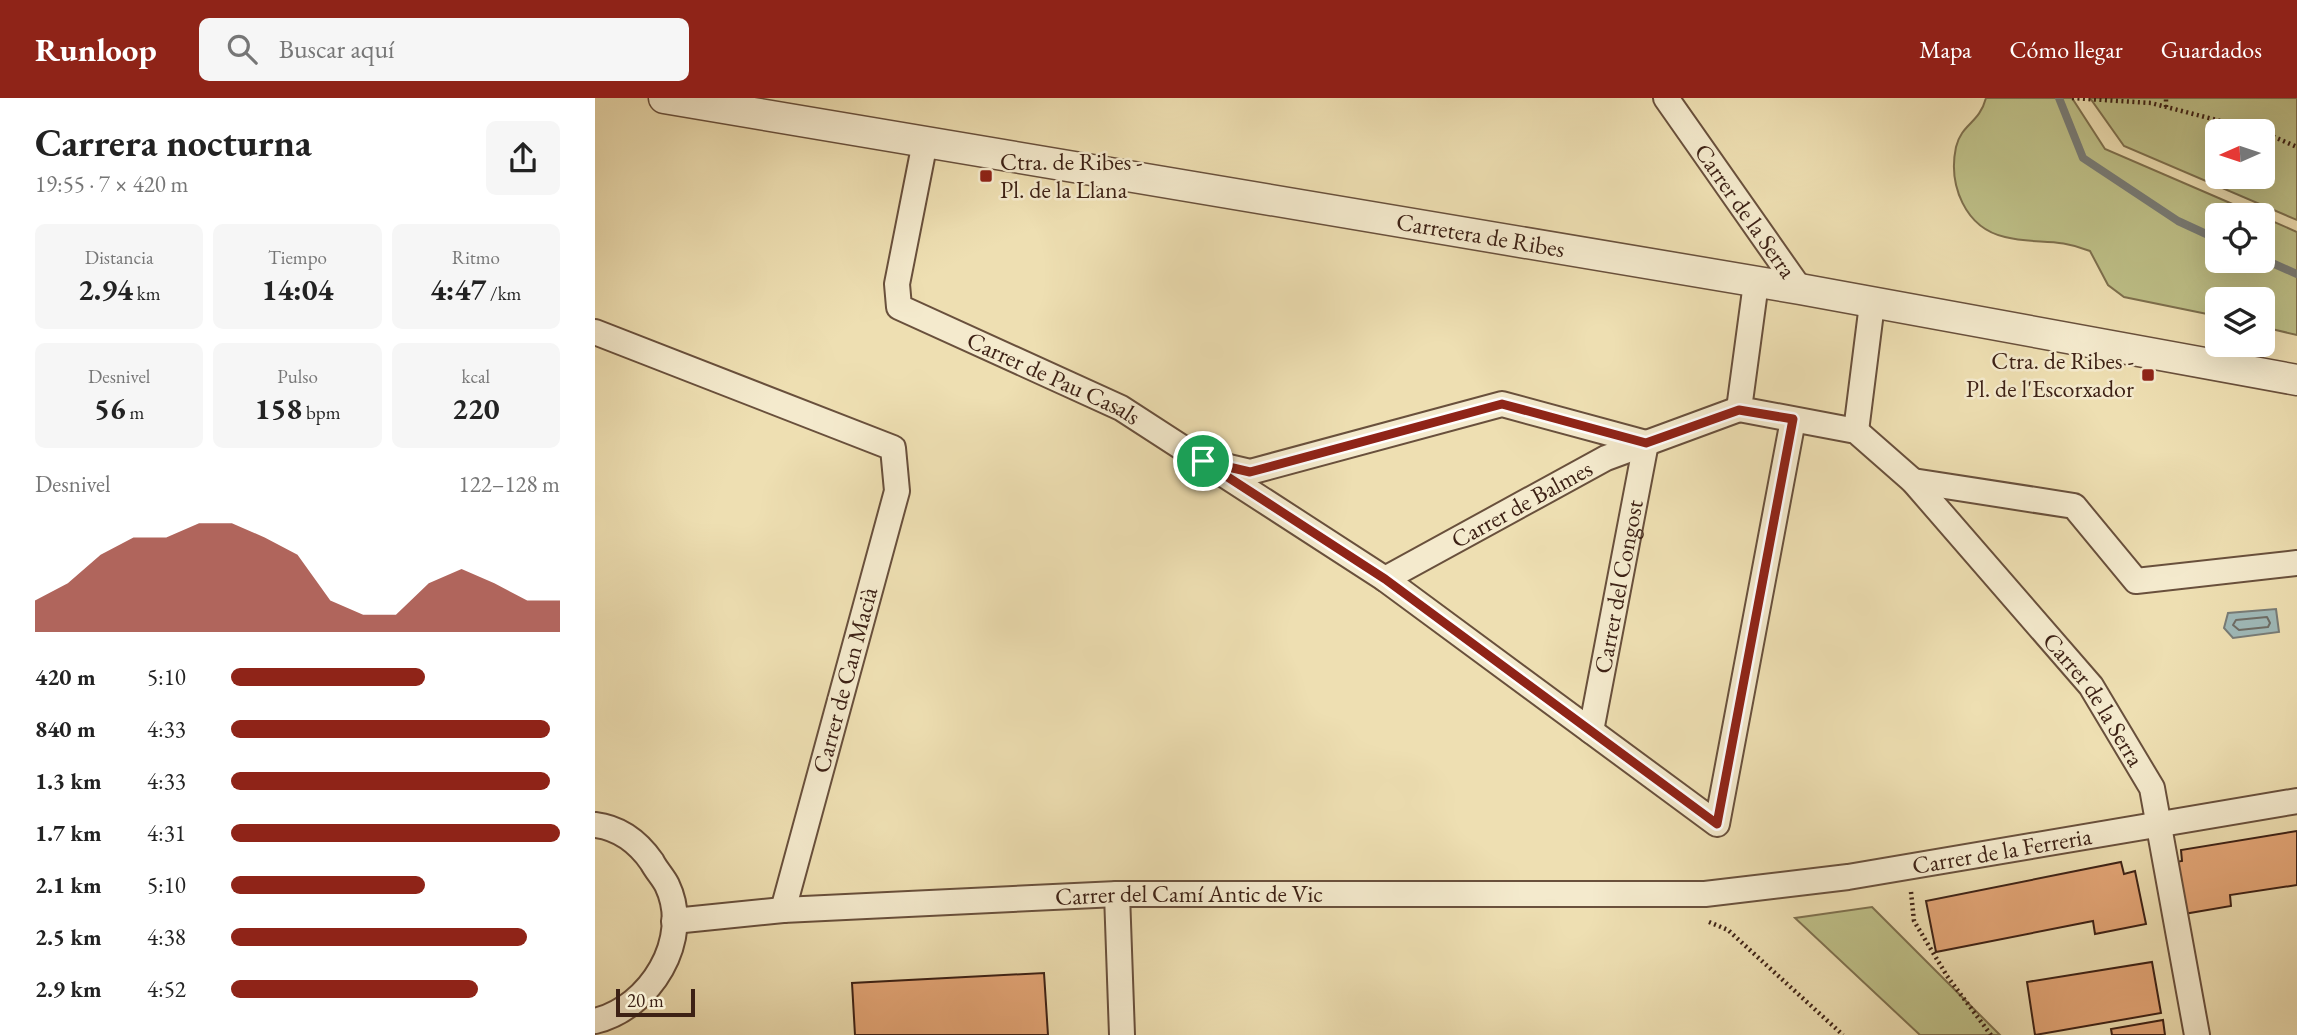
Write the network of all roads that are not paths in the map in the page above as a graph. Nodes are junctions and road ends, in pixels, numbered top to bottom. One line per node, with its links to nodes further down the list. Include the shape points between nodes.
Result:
1 (664, 98): 3 (street, Carretera de Ribes)
2 (1666, 98): 5 (street, Carrer de la Serra)
3 (925, 142): 4 (street, Carretera de Ribes); 13 (street, Carrer de Pau Casals, via 897,284 899,307 1121,408)
4 (1756, 283): 5 (street, Carretera de Ribes); 9 (street)
5 (1800, 289): 6 (street, Carretera de Ribes)
6 (1872, 304): 8 (street, Carretera de Ribes); 11 (street)
7 (595, 332): 23 (street, Carrer de Can Macià, via 893,448 897,491)
8 (2297, 380)
9 (1739, 410): 10 (street); 12 (street, Carrer de Balmes)
10 (1793, 419): 11 (street); 17 (street, Carrer de Pau Casals, via 1717,824)
11 (1856, 431): 14 (street, Carrer de la Serra)
12 (1646, 443): 13 (street, via 1502,404 1250,472); 16 (street, Carrer de Balmes, via 1606,457); 17 (street, Carrer del Congost)
13 (1203, 461): 16 (street, Carrer de Pau Casals)
14 (1913, 481): 15 (street, via 2074,506 2136,581); 20 (street, Carrer de la Serra, via 2091,686 2152,788)
15 (2297, 563)
16 (1385, 579): 17 (street, Carrer de Pau Casals)
17 (1591, 731)
18 (2297, 802): 20 (street, Carrer de la Ferreria)
19 (600, 823): 24 (street, via 640,846 668,886)
20 (2159, 825): 22 (street, Carrer de la Ferreria, via 1908,867); 27 (street, Carrer de la Serra)
21 (1118, 894): 22 (street, Carrer del Camí Antic de Vic); 23 (street, Carrer del Camí Antic de Vic); 26 (street)
22 (1705, 894)
23 (783, 910): 24 (street, Carrer del Camí Antic de Vic)
24 (674, 921): 25 (street, via 670,951 648,991 608,1018)
25 (595, 1021)
26 (1122, 1035)
27 (2197, 1035)

